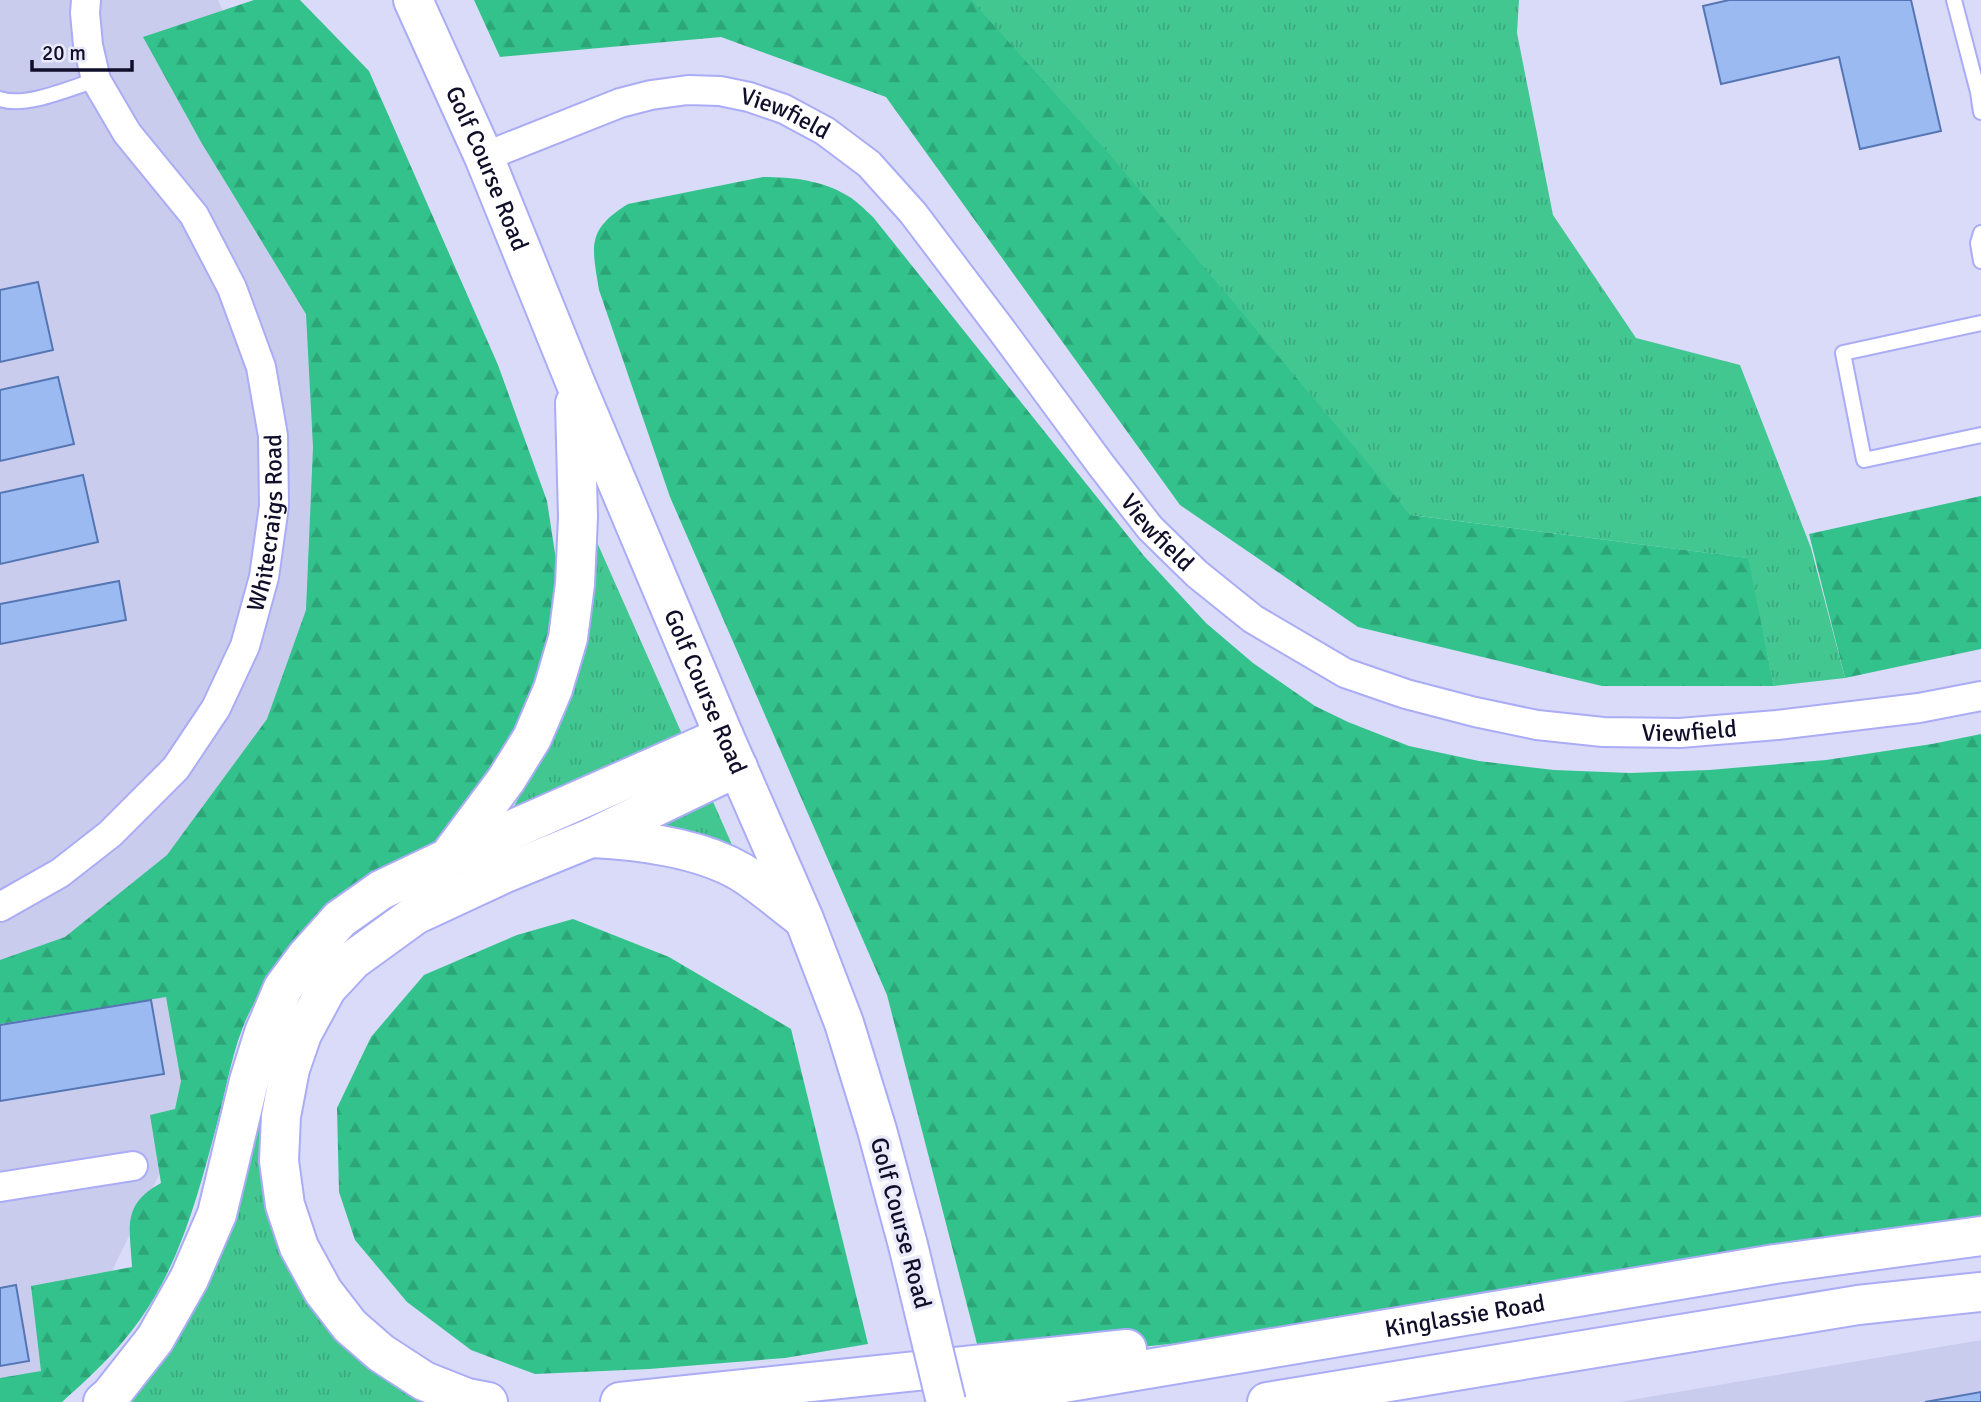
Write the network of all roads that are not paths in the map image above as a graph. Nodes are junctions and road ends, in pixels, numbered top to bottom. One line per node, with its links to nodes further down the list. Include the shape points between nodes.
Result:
1 (86, 0): 4 (street, Whitecraigs Road, via 88,45)
2 (413, 0): 7 (main road, Golf Course Road)
3 (1954, 0): 6 (lane)
4 (96, 80): 5 (lane, via 30,100); 17 (street, Whitecraigs Road, via 127,133 194,215 232,288 261,367 273,436 274,506 264,577 246,646 216,708 176,768 110,834 60,873)
5 (0, 99)
6 (1981, 112)
7 (484, 156): 11 (main road, Golf Course Road); 13 (street, Viewfield, via 620,103 688,90 749,97 784,108 825,131 869,164 913,213 1150,528 1253,619 1345,673 1475,712 1603,732 1680,733 1777,724)
8 (1981, 233): 9 (lane)
9 (1981, 261)
10 (1981, 324): 12 (lane, via 1843,353 1864,460)
11 (575, 382): 14 (main road, Golf Course Road); 16 (main road, via 578,517 568,638 532,738)
12 (1981, 435)
13 (1981, 696)
14 (731, 751): 15 (main road); 16 (main road); 18 (main road, Golf Course Road)
15 (591, 838): 18 (main road, via 633,840 710,859 740,872); 26 (main road, via 415,915 353,960 327,988 302,1034 281,1116 279,1161 285,1205 299,1247 323,1292 350,1326 381,1353 424,1381)
16 (448, 858): 25 (main road, via 381,890 340,919 283,988 249,1081 218,1214 190,1279 155,1339)
17 (0, 907)
18 (804, 919): 28 (main road, Golf Course Road, bridge, via 844,1023 877,1130)
19 (133, 1166): 20 (street)
20 (0, 1187)
21 (1981, 1236): 23 (main road, Kinglassie Road, via 1775,1264)
22 (1981, 1292): 24 (main road, via 1858,1305)
23 (1488, 1312): 27 (main road); 28 (main road, Kinglassie Road)
24 (1464, 1369): 29 (main road); 30 (main road)
25 (103, 1402)
26 (488, 1402)
27 (620, 1402)
28 (948, 1402)
29 (1267, 1402)
30 (1327, 1402)

